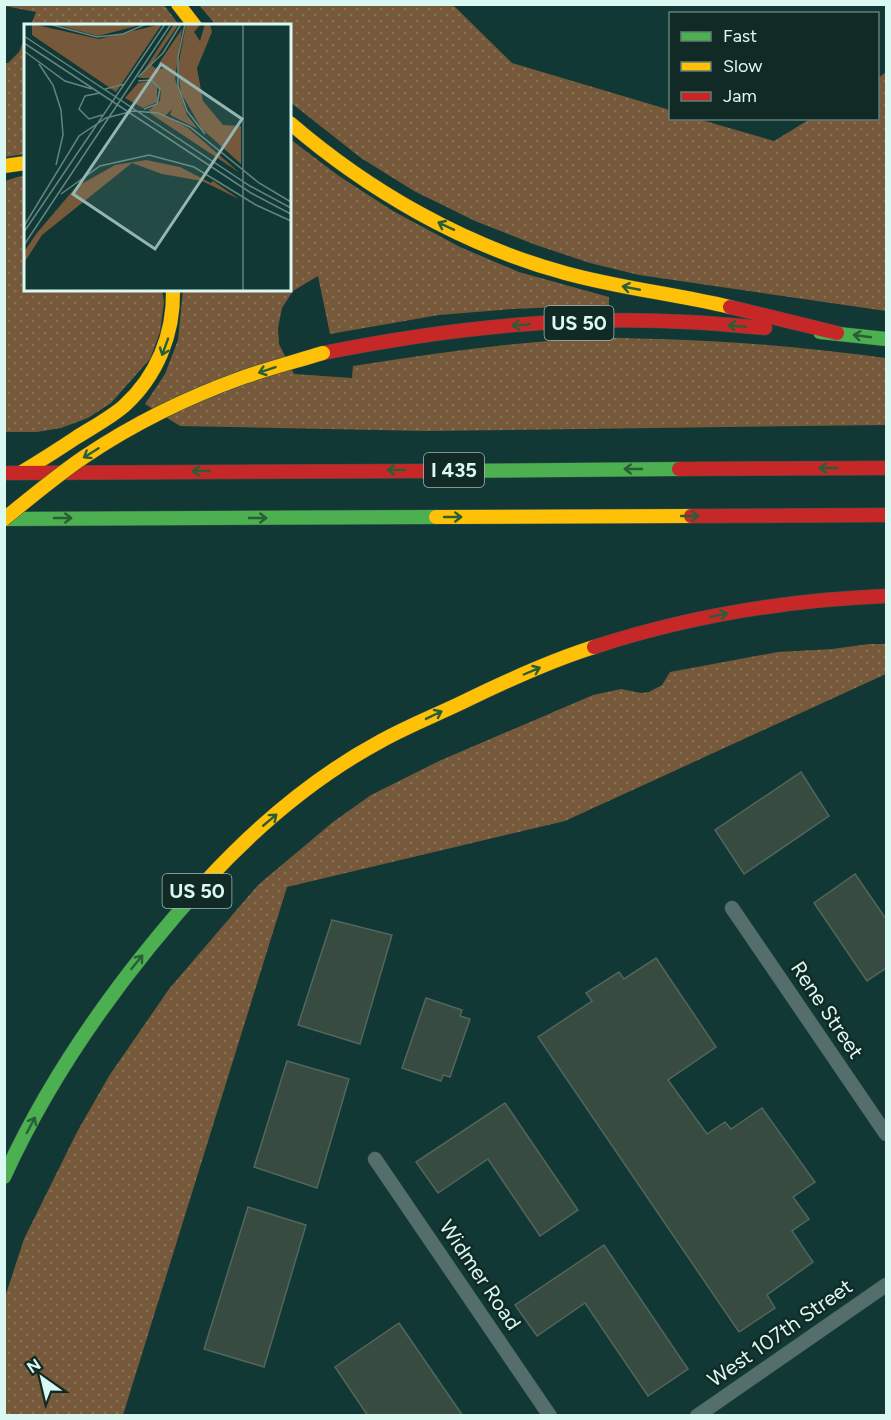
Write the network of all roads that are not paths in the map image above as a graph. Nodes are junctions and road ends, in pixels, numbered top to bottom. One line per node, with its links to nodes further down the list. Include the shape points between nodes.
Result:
1 (178, 4): 2 (highway)
2 (193, 24)
3 (291, 124): 7 (highway, one-way to 3, via 591,280 503,251 400,202 334,160)
4 (24, 163): 5 (highway)
5 (4, 166)
6 (173, 291): 11 (highway, one-way to 11, via 168,340 139,390 112,415)
7 (837, 333): 8 (highway, US 50, one-way to 7); 13 (highway, US 50, one-way to 13, bridge, via 687,322 536,324 443,332 323,353 231,382 157,415 82,459)
8 (886, 339)
9 (886, 468): 11 (highway, I 435, one-way to 11)
10 (4, 472): 11 (highway, I 435)
11 (21, 472)
12 (886, 515): 13 (highway, I 435, one-way to 12)
13 (4, 519)
14 (886, 596): 18 (highway, US 50, one-way to 14, via 60,1072 162,931 261,827 371,746 533,670 636,634 770,605)
15 (732, 908): 16 (street, Rene Street)
16 (886, 1134)
17 (375, 1159): 20 (street, Widmer Road)
18 (4, 1177)
19 (886, 1285): 21 (street, West 107th Street)
20 (550, 1416)
21 (697, 1416)

